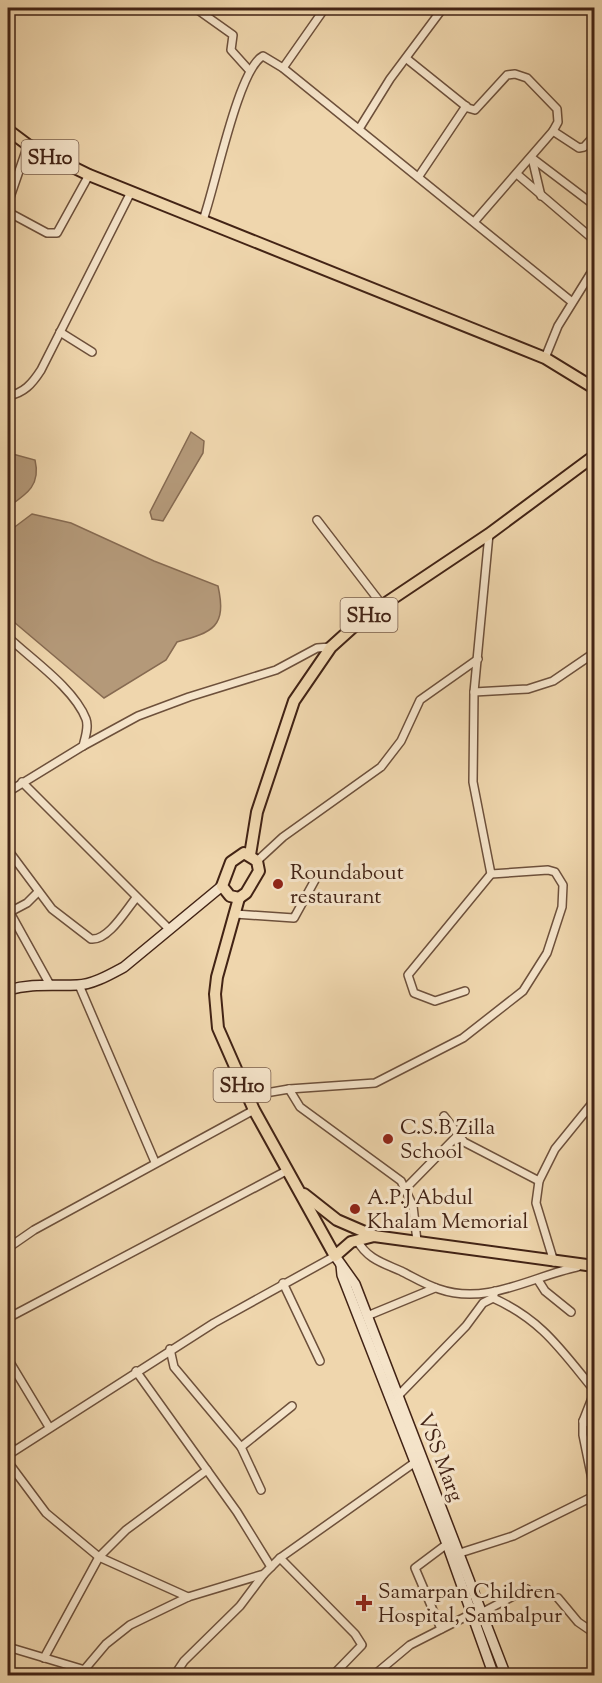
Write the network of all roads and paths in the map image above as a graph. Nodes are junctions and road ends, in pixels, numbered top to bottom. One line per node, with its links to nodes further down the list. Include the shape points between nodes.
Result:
1 (195, 8): 8 (street, via 233,34 231,50)
2 (325, 8): 7 (street)
3 (443, 8): 6 (street)
4 (507, 8): 5 (street)
5 (524, 8)
6 (407, 59): 9 (street); 10 (street)
7 (282, 68): 8 (street, via 263,56); 10 (street)
8 (249, 70): 24 (street)
9 (466, 106): 12 (street, via 476,110 507,75 522,75 557,109 558,122); 17 (street)
10 (359, 129): 17 (street)
11 (8, 130): 14 (main road, SH10)
12 (553, 131): 13 (street, via 579,148); 15 (street)
13 (594, 136)
14 (28, 145): 18 (main road, SH10); 21 (street)
15 (532, 158): 16 (street); 20 (street); 22 (street)
16 (518, 175): 20 (street); 25 (street)
17 (419, 176): 25 (street)
18 (92, 177): 19 (main road, SH10); 23 (street, via 57,233 47,233)
19 (131, 192): 24 (main road, SH10); 29 (street)
20 (541, 196): 26 (street)
21 (8, 203)
22 (594, 205)
23 (8, 212)
24 (203, 220): 31 (main road, SH10)
25 (475, 221): 28 (street)
26 (594, 240)
27 (594, 268): 28 (street)
28 (572, 302): 31 (street)
29 (60, 332): 30 (street); 33 (street, via 32,384 19,394)
30 (92, 352)
31 (545, 358): 32 (main road, SH10)
32 (594, 385)
33 (8, 396)
34 (594, 456): 36 (main road, SH10)
35 (317, 520): 37 (street)
36 (489, 534): 37 (main road, SH10); 43 (street)
37 (383, 606): 41 (main road, SH10)
38 (8, 636): 39 (street)
39 (17, 645): 40 (street); 45 (street, via 80,708 87,720)
40 (8, 647)
41 (331, 647): 45 (street, via 317,648 276,670 138,716); 49 (main road, SH10, via 294,701 256,813)
42 (594, 653): 44 (street, via 553,681 528,689)
43 (478, 659): 44 (street); 49 (street, via 420,700 401,741 381,767)
44 (474, 692): 50 (street, via 473,782)
45 (83, 746): 46 (street)
46 (22, 782): 47 (street); 54 (street)
47 (8, 792)
48 (8, 850): 53 (street)
49 (253, 858): 52 (main road, via 244,854 231,862); 55 (main road, SH10, via 258,876)
50 (491, 874): 62 (street, via 408,975 414,993 435,1001); 63 (street, via 548,870 555,872 563,885 562,907 547,953 523,991 463,1038 375,1083)
51 (315, 880): 57 (street, via 294,918)
52 (222, 886): 55 (main road, via 230,896); 58 (main road)
53 (37, 893): 54 (street, via 91,939 105,935); 56 (street, via 27,903)
54 (136, 898): 58 (street)
55 (239, 898): 57 (main road, SH10)
56 (9, 910): 59 (street)
57 (235, 914): 64 (main road, SH10, via 218,977 215,1014 229,1057)
58 (169, 929): 60 (main road, via 124,967)
59 (49, 983): 60 (main road); 61 (main road)
60 (79, 985): 69 (street)
61 (8, 990)
62 (465, 990)
63 (289, 1089): 64 (street); 72 (street, via 300,1107)
64 (248, 1096): 66 (main road, SH10)
65 (594, 1101): 71 (street, via 555,1149)
66 (254, 1110): 69 (street); 70 (main road, SH10)
67 (444, 1116): 68 (street)
68 (457, 1136): 71 (street); 72 (street)
69 (155, 1162): 77 (street)
70 (288, 1170): 73 (main road, SH10); 87 (street)
71 (539, 1180): 79 (street, via 536,1203)
72 (406, 1188): 76 (street)
73 (301, 1192): 74 (main road, via 337,1220); 78 (main road, SH10)
74 (374, 1236): 75 (main road); 76 (main road)
75 (357, 1240): 78 (main road); 83 (street, via 381,1264)
76 (417, 1241): 79 (main road)
77 (8, 1248)
78 (338, 1261): 82 (street); 86 (main road, VSS Marg, via 355,1284); 102 (main road)
79 (554, 1262): 80 (main road)
80 (589, 1266): 81 (street)
81 (538, 1280): 84 (street); 85 (street, via 545,1291)
82 (283, 1283): 88 (street); 90 (street)
83 (435, 1288): 84 (street); 86 (street)
84 (494, 1294): 92 (street, via 561,1346); 93 (street)
85 (571, 1312)
86 (367, 1316): 93 (main road, VSS Marg)
87 (8, 1318)
88 (170, 1349): 91 (street); 99 (street, via 174,1367 186,1385)
89 (8, 1359): 97 (street)
90 (320, 1361)
91 (136, 1371): 97 (street); 103 (street)
92 (594, 1392): 95 (street)
93 (398, 1396): 108 (main road, VSS Marg)
94 (292, 1406): 99 (street)
95 (583, 1421): 96 (street); 104 (street)
96 (594, 1425)
97 (49, 1427): 100 (street)
98 (8, 1439): 100 (street)
99 (241, 1448): 105 (street)
100 (10, 1453)
101 (8, 1462): 109 (street, via 46,1513)
102 (414, 1463): 107 (main road); 110 (street)
103 (207, 1470): 109 (street, via 126,1530); 111 (street)
104 (594, 1487)
105 (261, 1490)
106 (594, 1496): 108 (street, via 522,1532)
107 (447, 1544): 116 (main road); 118 (street, via 415,1568)
108 (460, 1552): 116 (main road, VSS Marg)
109 (99, 1557): 114 (street); 121 (street)
110 (280, 1558): 111 (street); 125 (street, via 362,1645)
111 (271, 1567): 112 (street)
112 (264, 1574): 114 (street); 124 (street, via 240,1606 184,1661)
113 (527, 1589): 117 (street)
114 (188, 1598): 123 (street, via 130,1625 106,1644)
115 (558, 1598): 119 (street, via 578,1622)
116 (472, 1608): 117 (main road, VSS Marg); 118 (street); 128 (main road)
117 (481, 1614): 129 (main road, VSS Marg)
118 (441, 1629): 122 (street)
119 (594, 1633)
120 (8, 1647): 121 (street)
121 (44, 1658): 123 (street)
122 (382, 1666): 126 (street); 127 (street)
123 (82, 1672)
124 (174, 1676)
125 (332, 1676)
126 (373, 1676)
127 (386, 1676)
128 (494, 1676)
129 (506, 1676)

